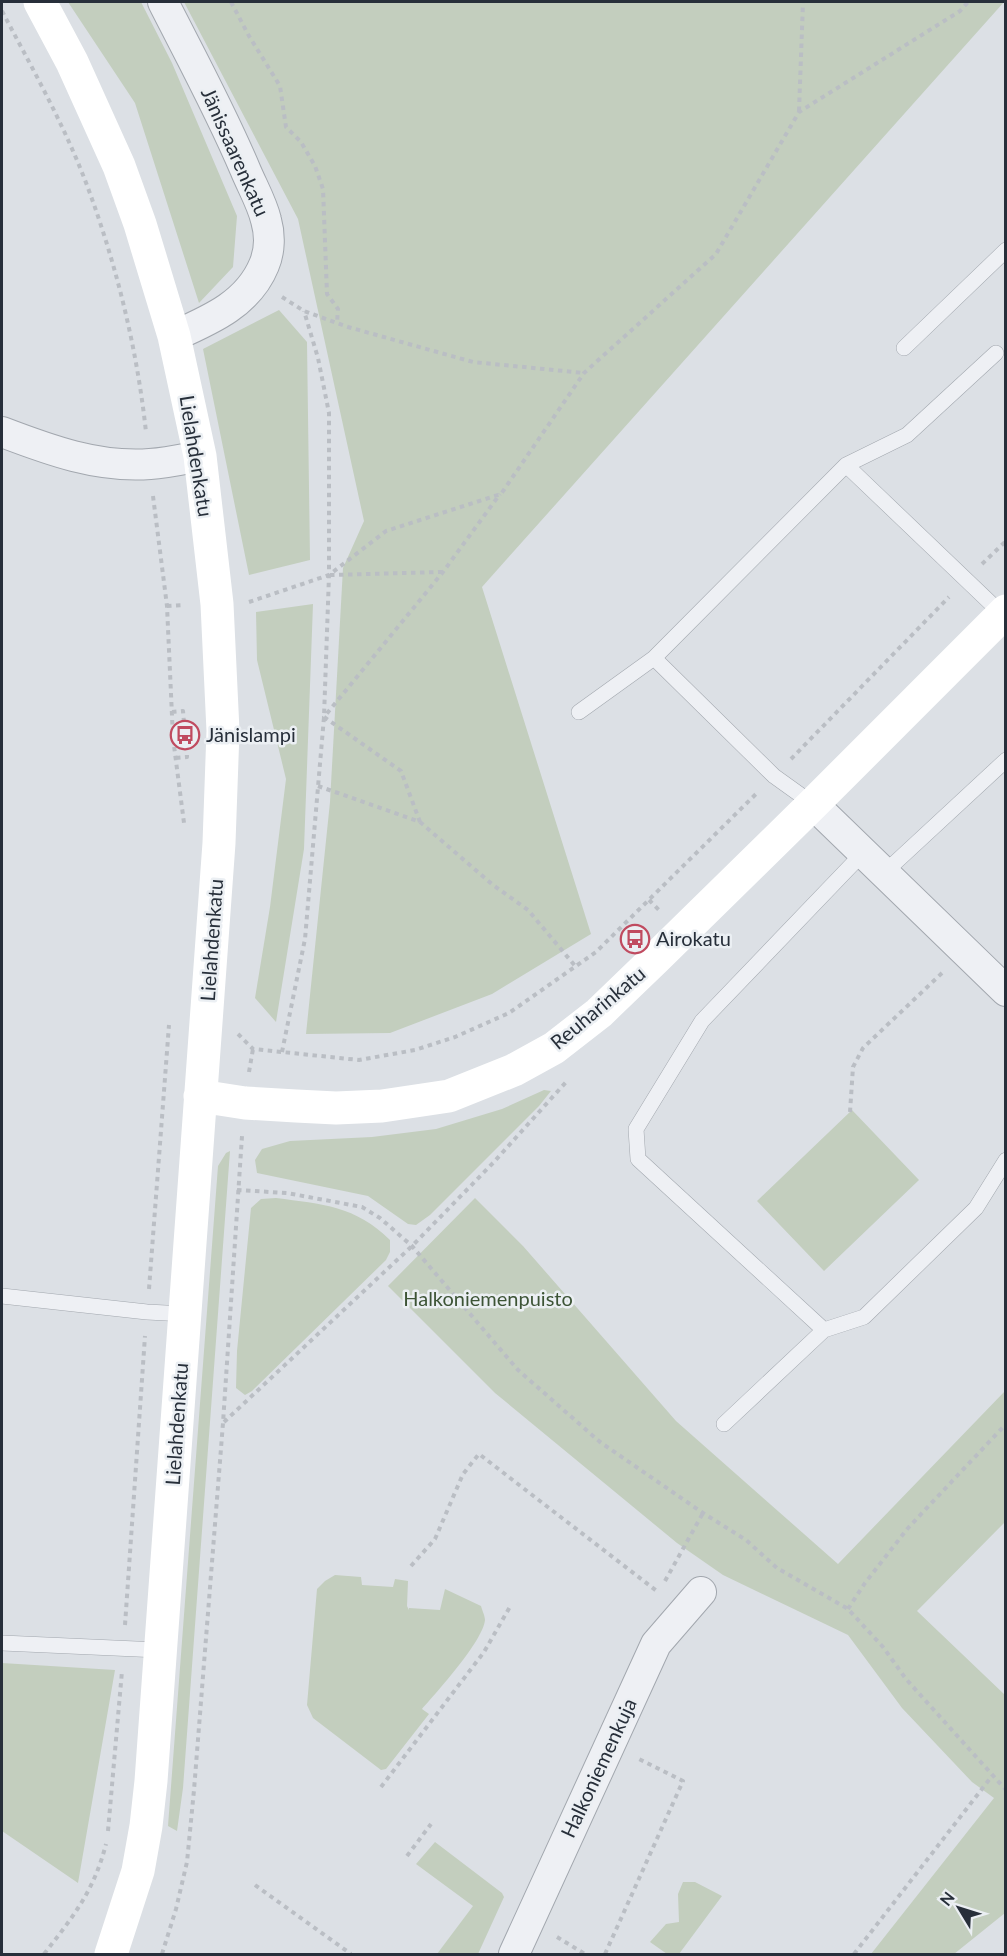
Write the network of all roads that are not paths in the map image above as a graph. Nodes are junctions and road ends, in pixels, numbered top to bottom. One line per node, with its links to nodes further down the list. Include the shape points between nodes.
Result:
1 (40, 2): 4 (main road, Lielahdenkatu, via 119,166)
2 (163, 2): 4 (street, Jänissaarenkatu, via 229,132 266,220 269,242 256,281 239,300 215,318)
3 (1005, 250): 5 (lane)
4 (174, 336): 8 (main road, Lielahdenkatu)
5 (904, 348)
6 (996, 353): 9 (lane, via 907,435)
7 (2, 432): 8 (street, via 83,459 149,464)
8 (200, 456): 17 (main road, Lielahdenkatu, via 217,604 223,731 219,843)
9 (846, 465): 10 (lane); 11 (lane)
10 (1004, 613): 14 (main road, Reuharinkatu)
11 (654, 658): 12 (lane); 14 (lane, via 774,776)
12 (579, 712)
13 (1005, 760): 15 (lane)
14 (813, 804): 15 (street); 17 (main road, Reuharinkatu, via 598,1013 554,1047 514,1070 449,1096 382,1106 336,1108 245,1103)
15 (874, 863): 16 (street); 21 (lane, via 702,1021 636,1129 638,1159)
16 (1005, 991)
17 (200, 1096): 20 (main road, Lielahdenkatu)
18 (1005, 1160): 21 (lane, via 976,1208 864,1317)
19 (2, 1296): 20 (lane)
20 (185, 1314): 25 (main road, Lielahdenkatu)
21 (824, 1330): 22 (lane)
22 (724, 1424)
23 (702, 1592): 29 (street, Halkoniemenkuja, via 656,1644)
24 (2, 1643): 25 (lane)
25 (159, 1650): 26 (main road, Lielahdenkatu, via 146,1826)
26 (128, 1904): 27 (main road, Lielahdenkatu); 28 (main road, Lielahdenkatu)
27 (86, 1954)
28 (111, 1954)
29 (514, 1954)

